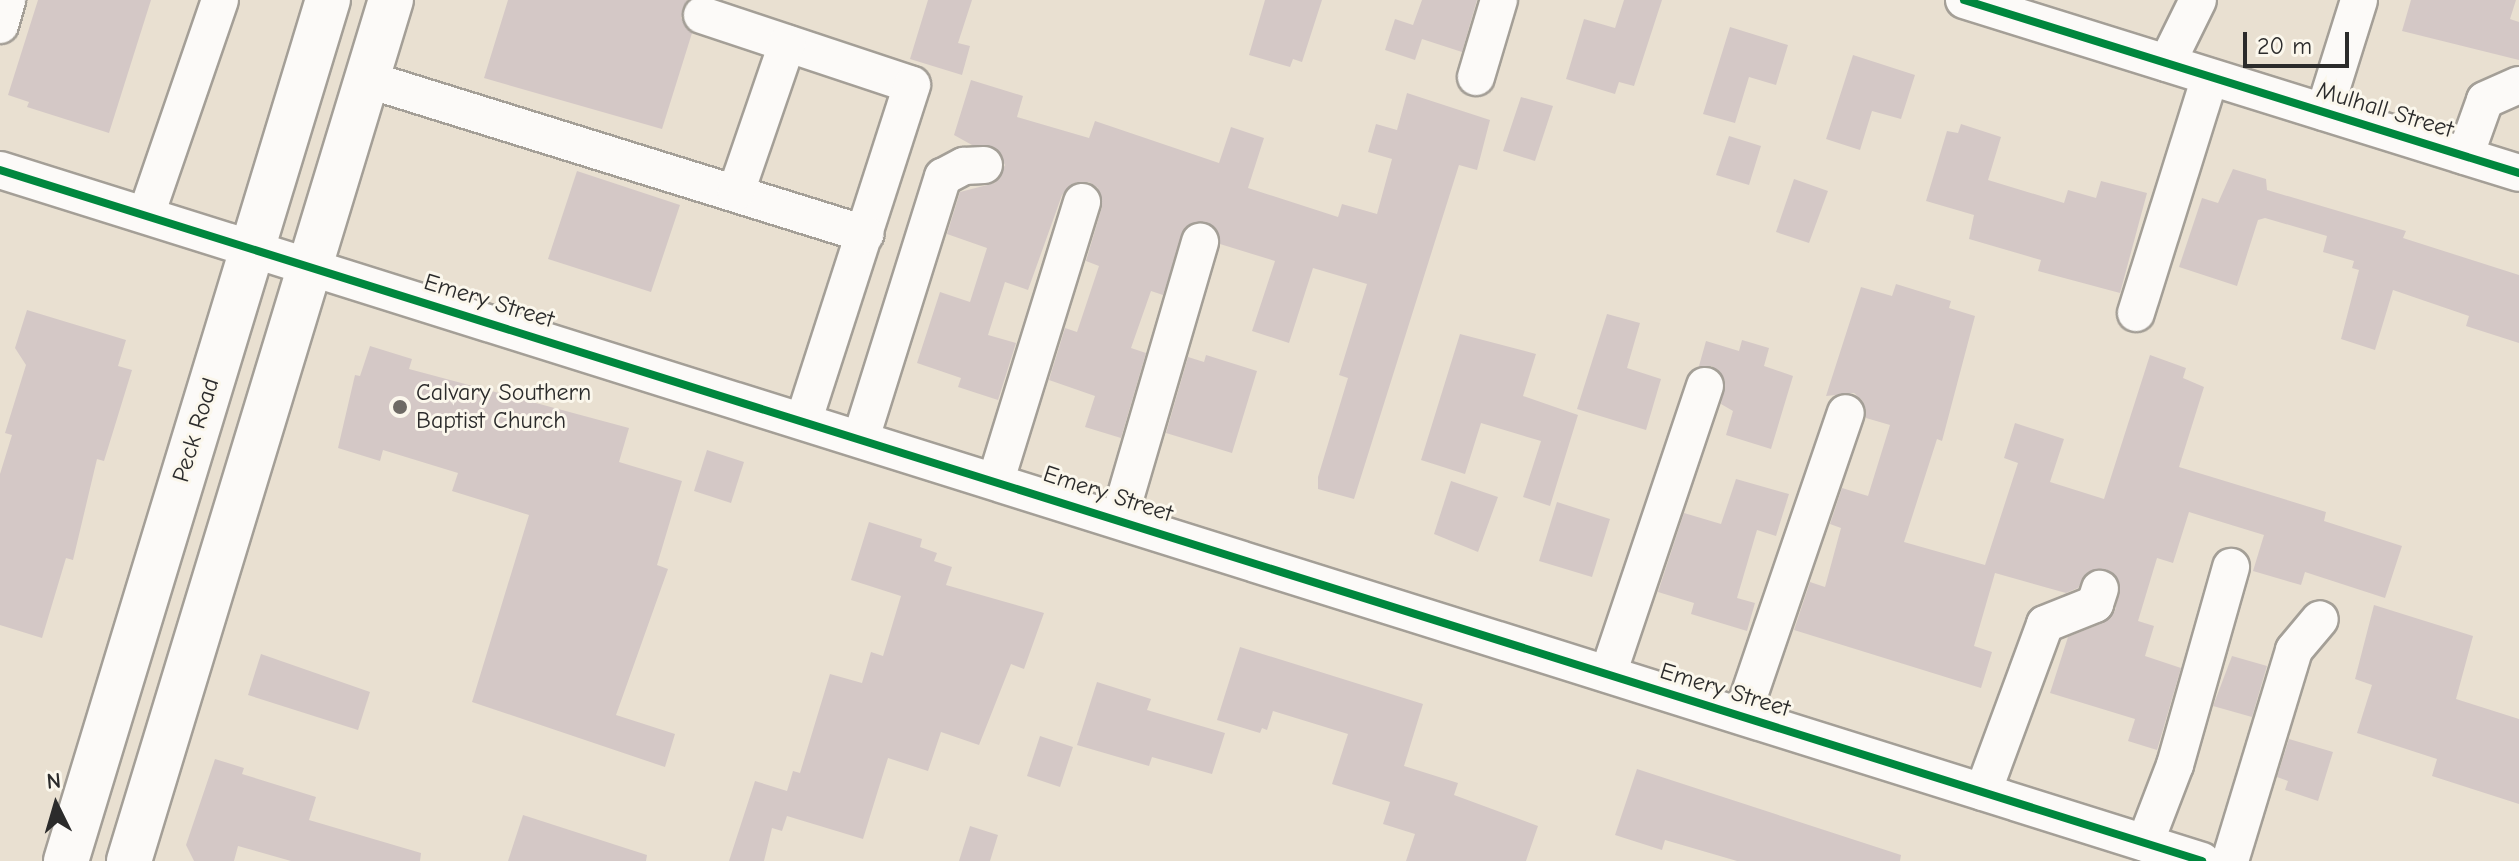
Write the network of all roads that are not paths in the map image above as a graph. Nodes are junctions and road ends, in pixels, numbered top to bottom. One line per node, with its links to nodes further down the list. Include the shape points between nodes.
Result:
1 (7, 0): 11 (street)
2 (220, 0): 25 (street)
3 (328, 0): 28 (main road, Peck Road)
4 (391, 0): 16 (main road)
5 (1499, 0): 14 (street)
6 (1964, 0): 13 (street, Mulhall Street)
7 (2198, 0): 13 (street)
8 (2341, 0): 18 (street)
9 (2359, 0): 18 (street)
10 (702, 15): 12 (street)
11 (0, 25)
12 (787, 44): 23 (street); 26 (street, via 912,85)
13 (2167, 63): 15 (street, Mulhall Street)
14 (1476, 77)
15 (2210, 77): 18 (street, Mulhall Street); 30 (street)
16 (366, 79): 23 (street); 29 (main road)
17 (2519, 85): 19 (street, via 2485,100)
18 (2316, 110): 19 (street, Mulhall Street)
19 (2465, 156): 22 (street, Mulhall Street)
20 (984, 165): 34 (street, via 964,166 943,177)
21 (0, 170): 25 (street, Emery Street)
22 (2519, 173)
23 (736, 192): 26 (street)
24 (1082, 202): 35 (street)
25 (146, 215): 28 (street, Emery Street)
26 (865, 234): 33 (street)
27 (1200, 242): 36 (street)
28 (251, 247): 29 (street, Emery Street); 44 (main road, Peck Road)
29 (309, 265): 33 (street, Emery Street); 45 (main road)
30 (2136, 313)
31 (1705, 386): 40 (street)
32 (1846, 413): 41 (street)
33 (804, 420): 34 (street, Emery Street)
34 (861, 438): 35 (street, Emery Street)
35 (996, 480): 36 (street, Emery Street)
36 (1119, 519): 40 (street, Emery Street)
37 (2231, 567): 43 (street, via 2175,765)
38 (2100, 589): 42 (street, via 2095,604 2045,624)
39 (2320, 619): 47 (street, via 2294,650)
40 (1608, 674): 41 (street, Emery Street)
41 (1742, 716): 42 (street, Emery Street)
42 (1983, 792): 43 (street, Emery Street)
43 (2145, 843): 46 (street, Emery Street)
44 (66, 861)
45 (129, 861)
46 (2202, 861)
47 (2230, 861)

